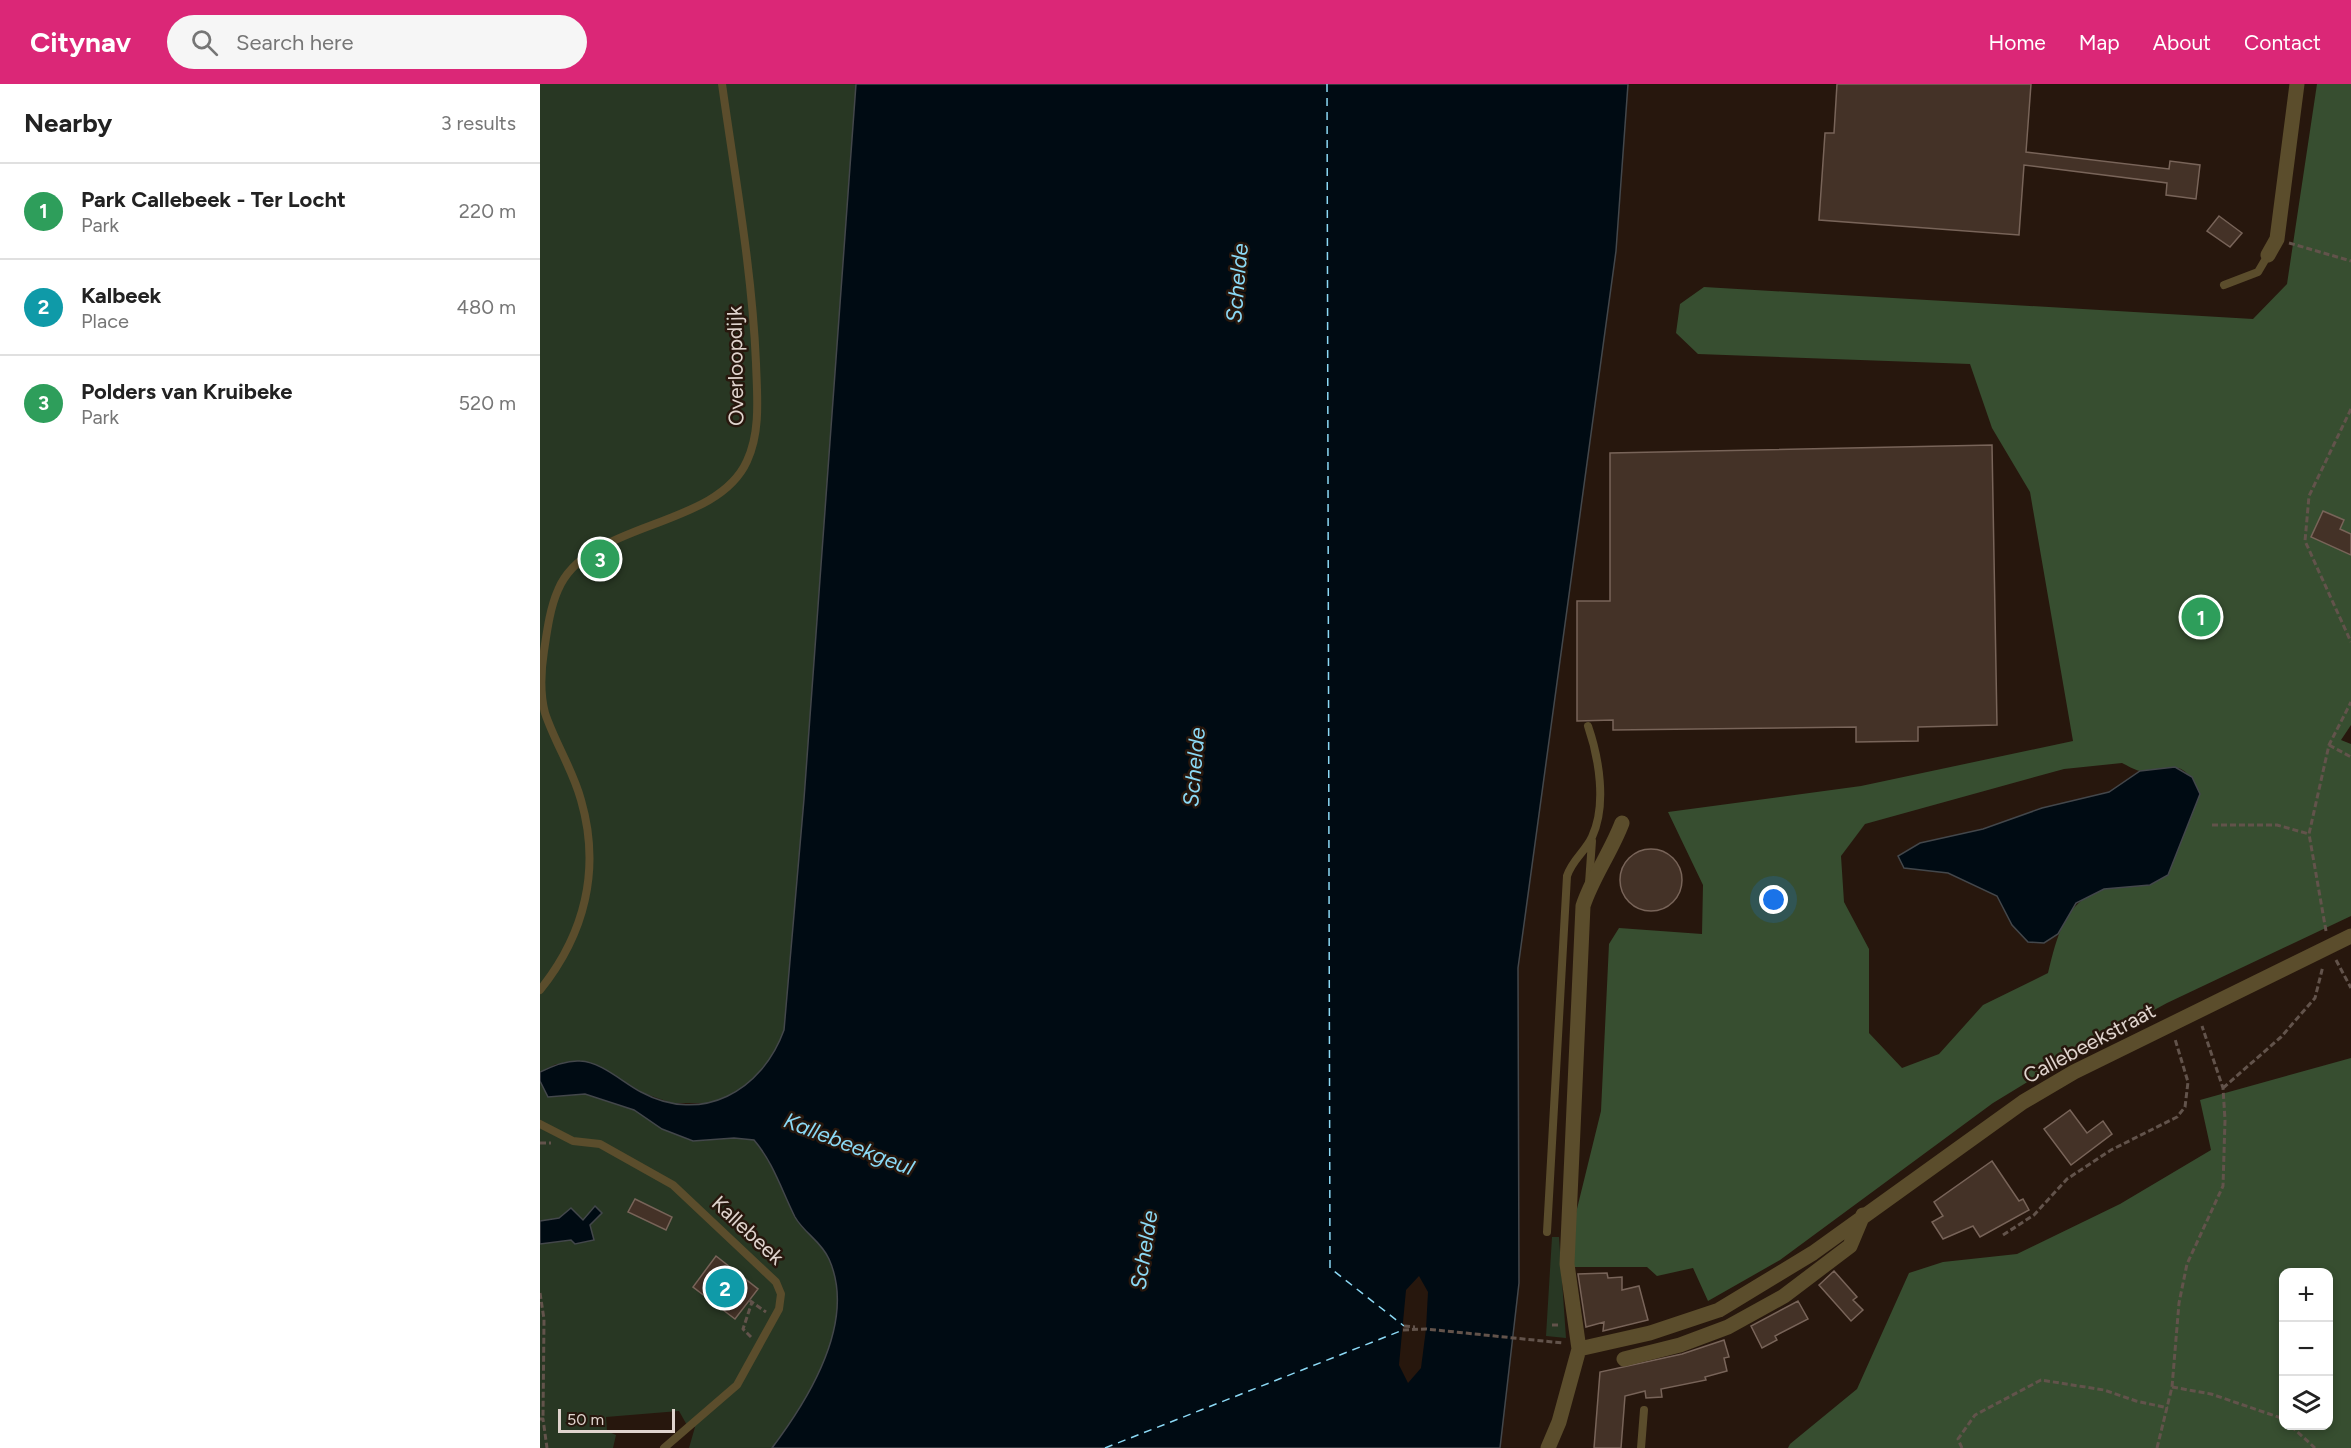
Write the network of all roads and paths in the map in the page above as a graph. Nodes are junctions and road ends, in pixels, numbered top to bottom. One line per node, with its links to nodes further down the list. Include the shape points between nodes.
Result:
1 (722, 84): 21 (lane, Overloopdijk, via 754,313 758,410 754,435 747,462 730,485 707,501 602,548 571,572 558,589 544,651 544,711 581,800 590,886 578,927)
2 (2297, 84): 3 (street)
3 (2277, 239): 4 (street); 5 (path)
4 (2268, 255): 6 (lane, via 2258,272)
5 (2351, 261)
6 (2224, 285)
7 (2351, 410): 8 (path, via 2309,496 2305,541)
8 (2351, 642)
9 (2351, 702): 11 (path)
10 (1588, 726): 16 (lane, via 1598,754 1599,796)
11 (2329, 745): 12 (path); 15 (path)
12 (2351, 757)
13 (1622, 823): 17 (street, via 1603,867)
14 (2212, 825): 15 (path, via 2277,825)
15 (2309, 834): 19 (path)
16 (1593, 835): 17 (lane); 27 (lane, via 1567,876)
17 (1589, 887): 33 (street, via 1581,937 1568,1254)
18 (2351, 936): 19 (street, Callebeekstraat)
19 (2328, 946): 20 (path); 22 (street, Callebeekstraat); 24 (path, via 2315,998 2281,1037)
20 (2351, 988)
21 (540, 990)
22 (2196, 1011): 23 (street, Callebeekstraat); 24 (path)
23 (2170, 1023): 26 (street, Callebeekstraat, via 2023,1102); 28 (path, via 2188,1082 2184,1107 2177,1117 2111,1150 2067,1179 2034,1215)
24 (2223, 1088): 35 (path, via 2223,1186 2187,1264 2179,1303)
25 (540, 1125): 32 (lane, Kallebeek, via 573,1141 600,1144 673,1185 776,1282 781,1294 779,1309)
26 (1863, 1215): 33 (street, Callebeekstraat, via 1813,1252 1719,1310 1650,1334); 34 (street, via 1850,1246 1784,1296 1728,1327 1680,1345)
27 (1547, 1232)
28 (2003, 1235)
29 (540, 1293): 39 (path, via 544,1319)
30 (764, 1311): 32 (path, via 751,1301 742,1329)
31 (1403, 1328): 33 (path, via 1562,1343)
32 (759, 1345): 42 (lane, Kallebeek, via 737,1385)
33 (1579, 1349): 43 (street)
34 (1624, 1359)
35 (2172, 1387): 36 (path); 38 (path, via 2211,1394)
36 (2168, 1408): 45 (path, via 2104,1390 2041,1380 1975,1416 1958,1439); 46 (path)
37 (1644, 1410): 44 (lane)
38 (2279, 1418)
39 (541, 1419): 41 (path)
40 (2296, 1430): 47 (path)
41 (547, 1448)
42 (664, 1448)
43 (1548, 1448)
44 (1641, 1448)
45 (1962, 1448)
46 (2157, 1448)
47 (2315, 1448)

